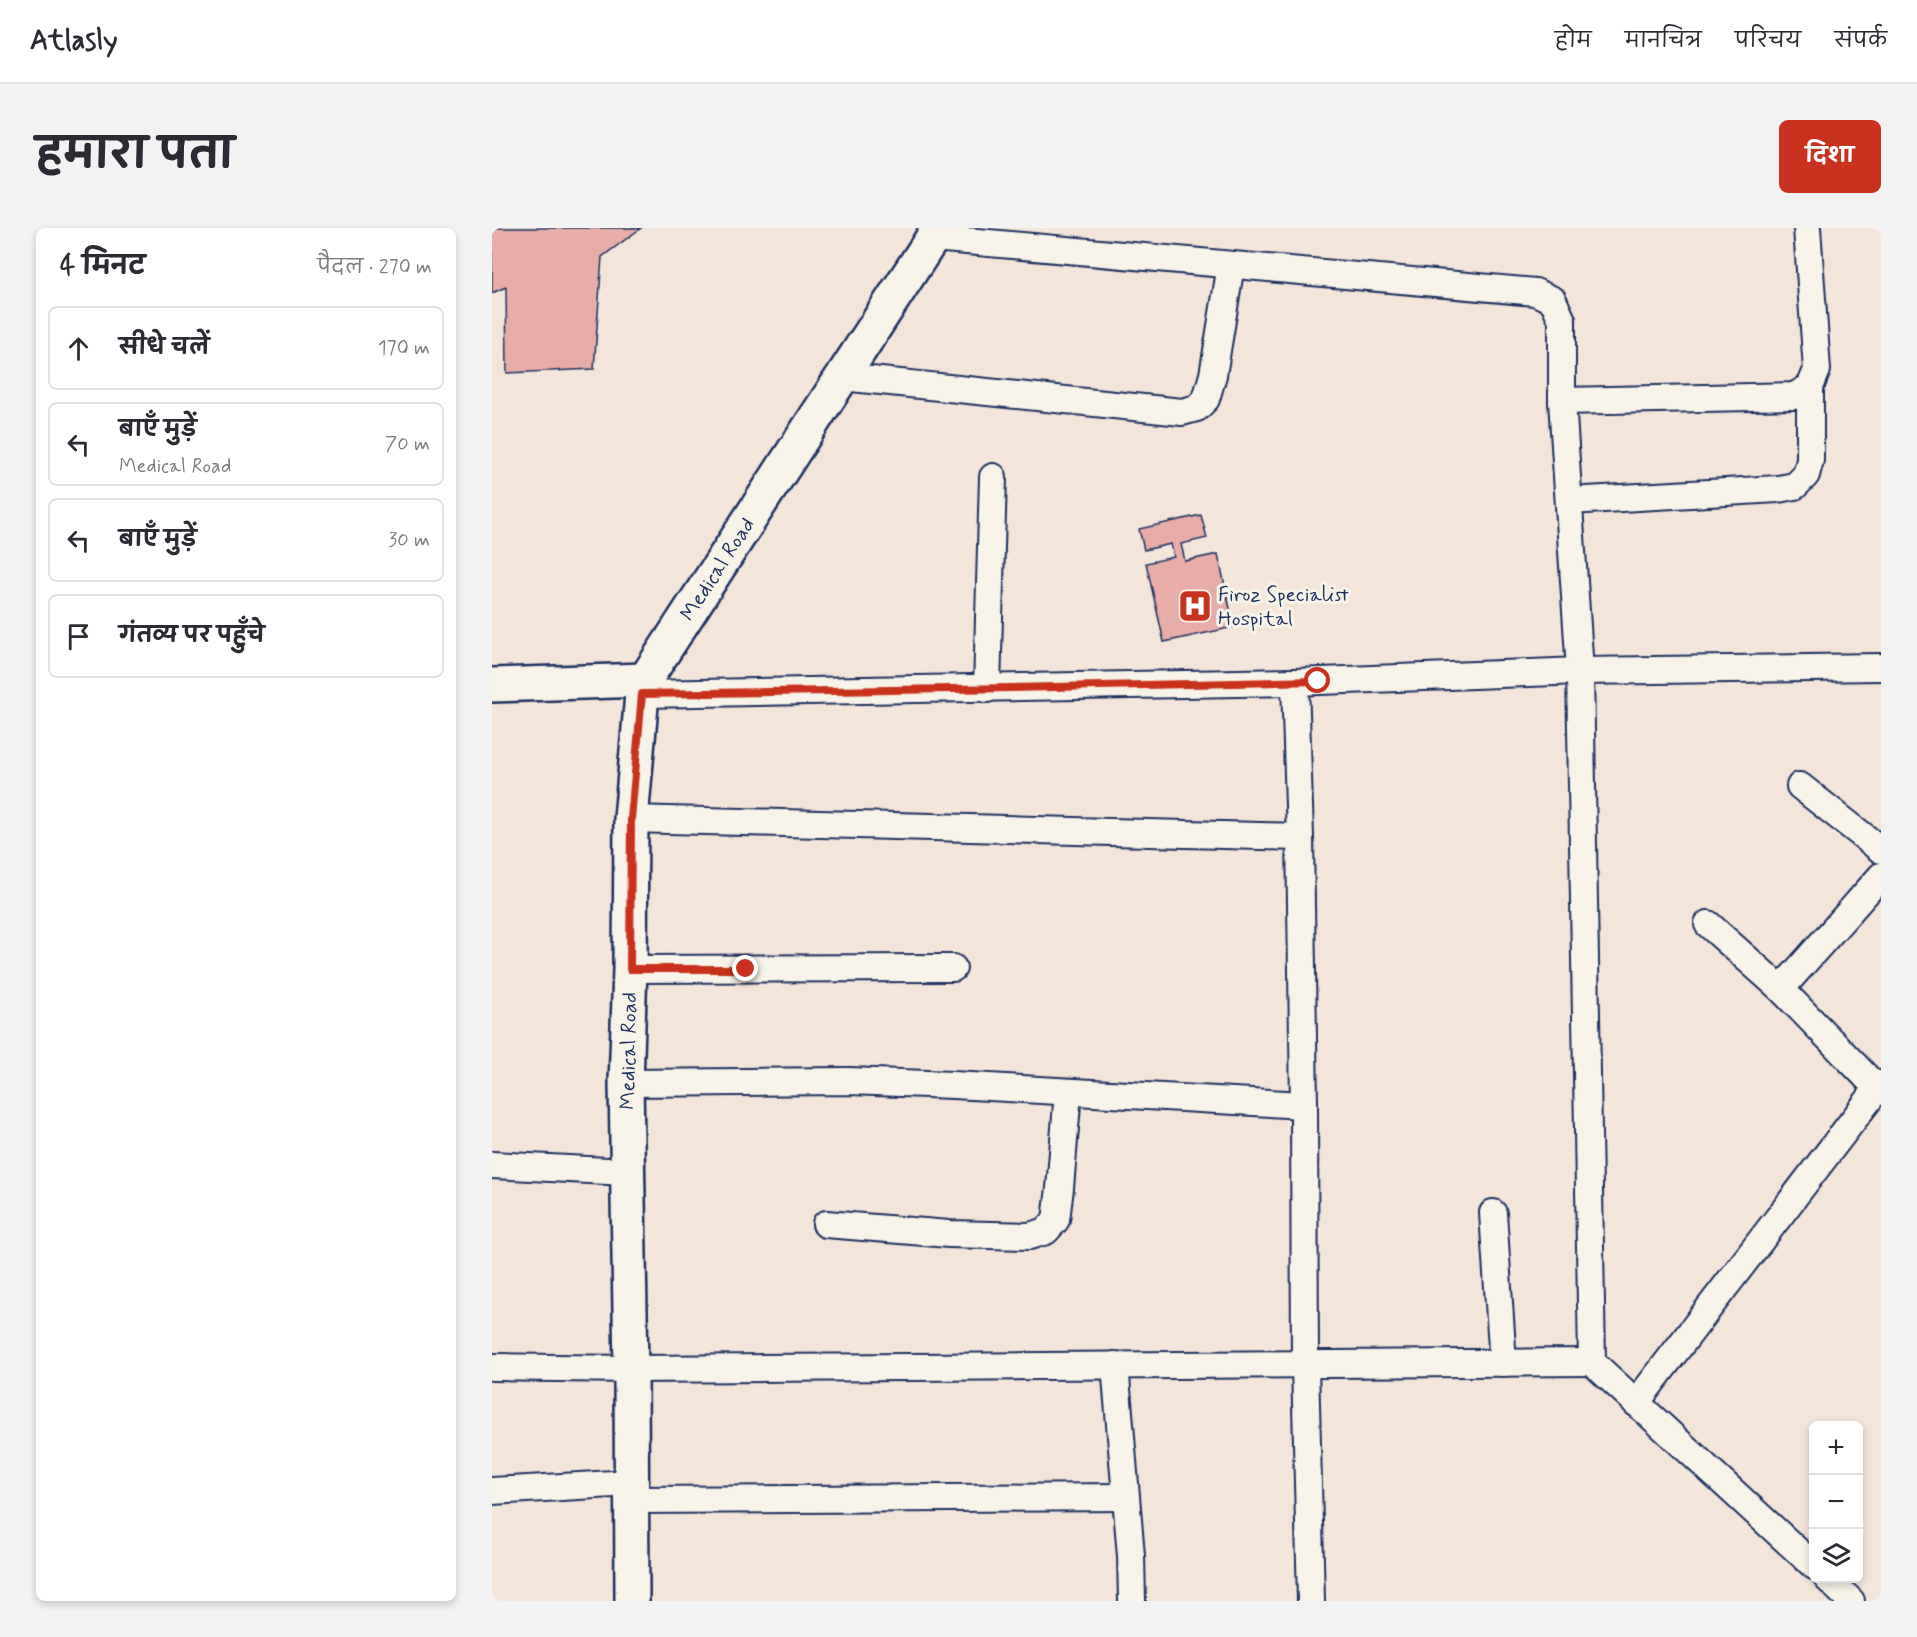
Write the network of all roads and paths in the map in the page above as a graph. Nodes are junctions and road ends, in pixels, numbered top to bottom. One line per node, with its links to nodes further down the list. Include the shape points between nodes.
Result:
1 (1807, 228): 5 (street, via 1817,370)
2 (936, 233): 3 (street); 4 (street, Medical Road)
3 (1231, 266): 4 (street, via 1213,375 1206,399 1197,408 1182,412); 6 (street, via 1535,292 1553,300 1562,320)
4 (842, 377): 13 (street, Medical Road)
5 (1810, 387): 6 (street, via 1794,396); 8 (street, via 1810,460 1806,475 1795,486)
6 (1562, 401): 8 (street)
7 (993, 477): 14 (street)
8 (1569, 501): 10 (street)
9 (1881, 667): 10 (street)
10 (1580, 671): 11 (street); 32 (street)
11 (1295, 682): 14 (street); 17 (street)
12 (492, 685): 13 (street)
13 (643, 687): 14 (street); 16 (street, Medical Road)
14 (987, 689)
15 (1800, 786): 18 (street)
16 (631, 819): 17 (street); 22 (street, Medical Road)
17 (1300, 837): 27 (street)
18 (1881, 850)
19 (1881, 876): 23 (street)
20 (1708, 924): 23 (street)
21 (953, 968): 22 (street)
22 (630, 969): 24 (street, Medical Road)
23 (1781, 989): 25 (street)
24 (626, 1083): 26 (street, via 849,1081); 29 (street, Medical Road)
25 (1879, 1086): 38 (street)
26 (1068, 1092): 27 (street); 31 (street, via 1056,1220 1046,1231 1029,1236)
27 (1304, 1105): 35 (street)
28 (492, 1165): 29 (street)
29 (627, 1172): 37 (street, Medical Road)
30 (1493, 1214): 33 (street)
31 (826, 1224)
32 (1592, 1362): 33 (street); 38 (street)
33 (1503, 1363): 35 (street)
34 (1115, 1365): 35 (street); 37 (street); 41 (street)
35 (1305, 1365): 46 (street)
36 (492, 1367): 37 (street)
37 (631, 1369): 40 (street, Medical Road)
38 (1636, 1403): 42 (street)
39 (492, 1491): 40 (street)
40 (632, 1491): 41 (street); 44 (street, Medical Road)
41 (1126, 1497): 45 (street)
42 (1809, 1561)
43 (1832, 1583): 47 (street)
44 (632, 1601)
45 (1132, 1601)
46 (1311, 1601)
47 (1851, 1601)

